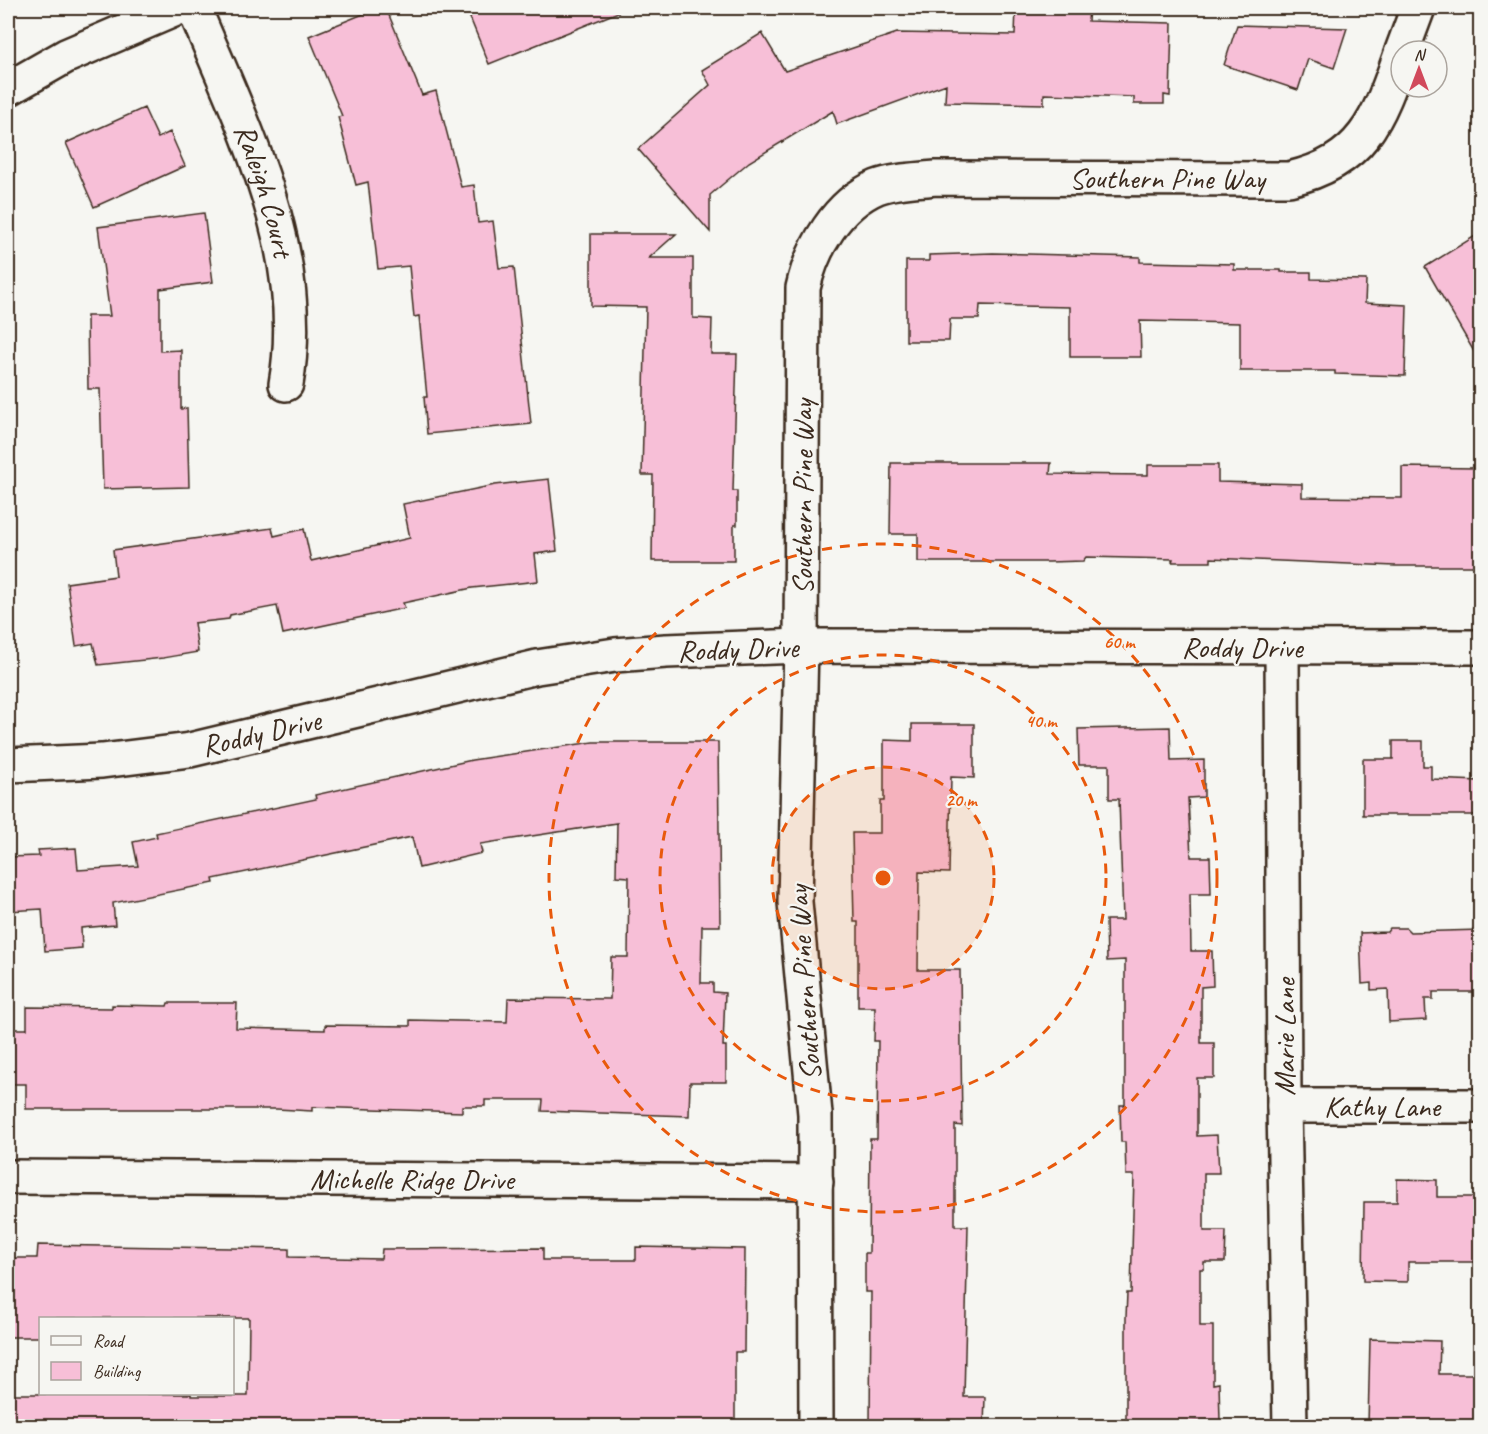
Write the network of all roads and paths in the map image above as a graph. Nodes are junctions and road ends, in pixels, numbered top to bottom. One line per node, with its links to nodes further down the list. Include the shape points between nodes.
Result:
1 (178, 8): 6 (street, via 66,56)
2 (194, 8): 7 (street, Raleigh Court, via 255,156 278,229 291,311)
3 (1418, 8): 4 (street, Southern Pine Way)
4 (1407, 39)
5 (1389, 88): 8 (street, Southern Pine Way, via 1371,125 1353,148 1337,162 1311,174 1289,178 936,178 876,187 846,209 819,242 803,288)
6 (8, 89)
7 (286, 384)
8 (801, 646): 9 (street, Roddy Drive); 11 (street, Roddy Drive, via 666,651 586,659 190,750 79,763); 15 (street, Southern Pine Way, via 795,902 815,1114)
9 (1282, 647): 10 (street, Roddy Drive); 12 (street, Marie Lane)
10 (1480, 647)
11 (8, 765)
12 (1284, 1106): 13 (street, Kathy Lane); 17 (street, Marie Lane)
13 (1480, 1106)
14 (8, 1177): 15 (street, Michelle Ridge Drive)
15 (816, 1182): 16 (street, Southern Pine Way)
16 (816, 1426)
17 (1290, 1426)

